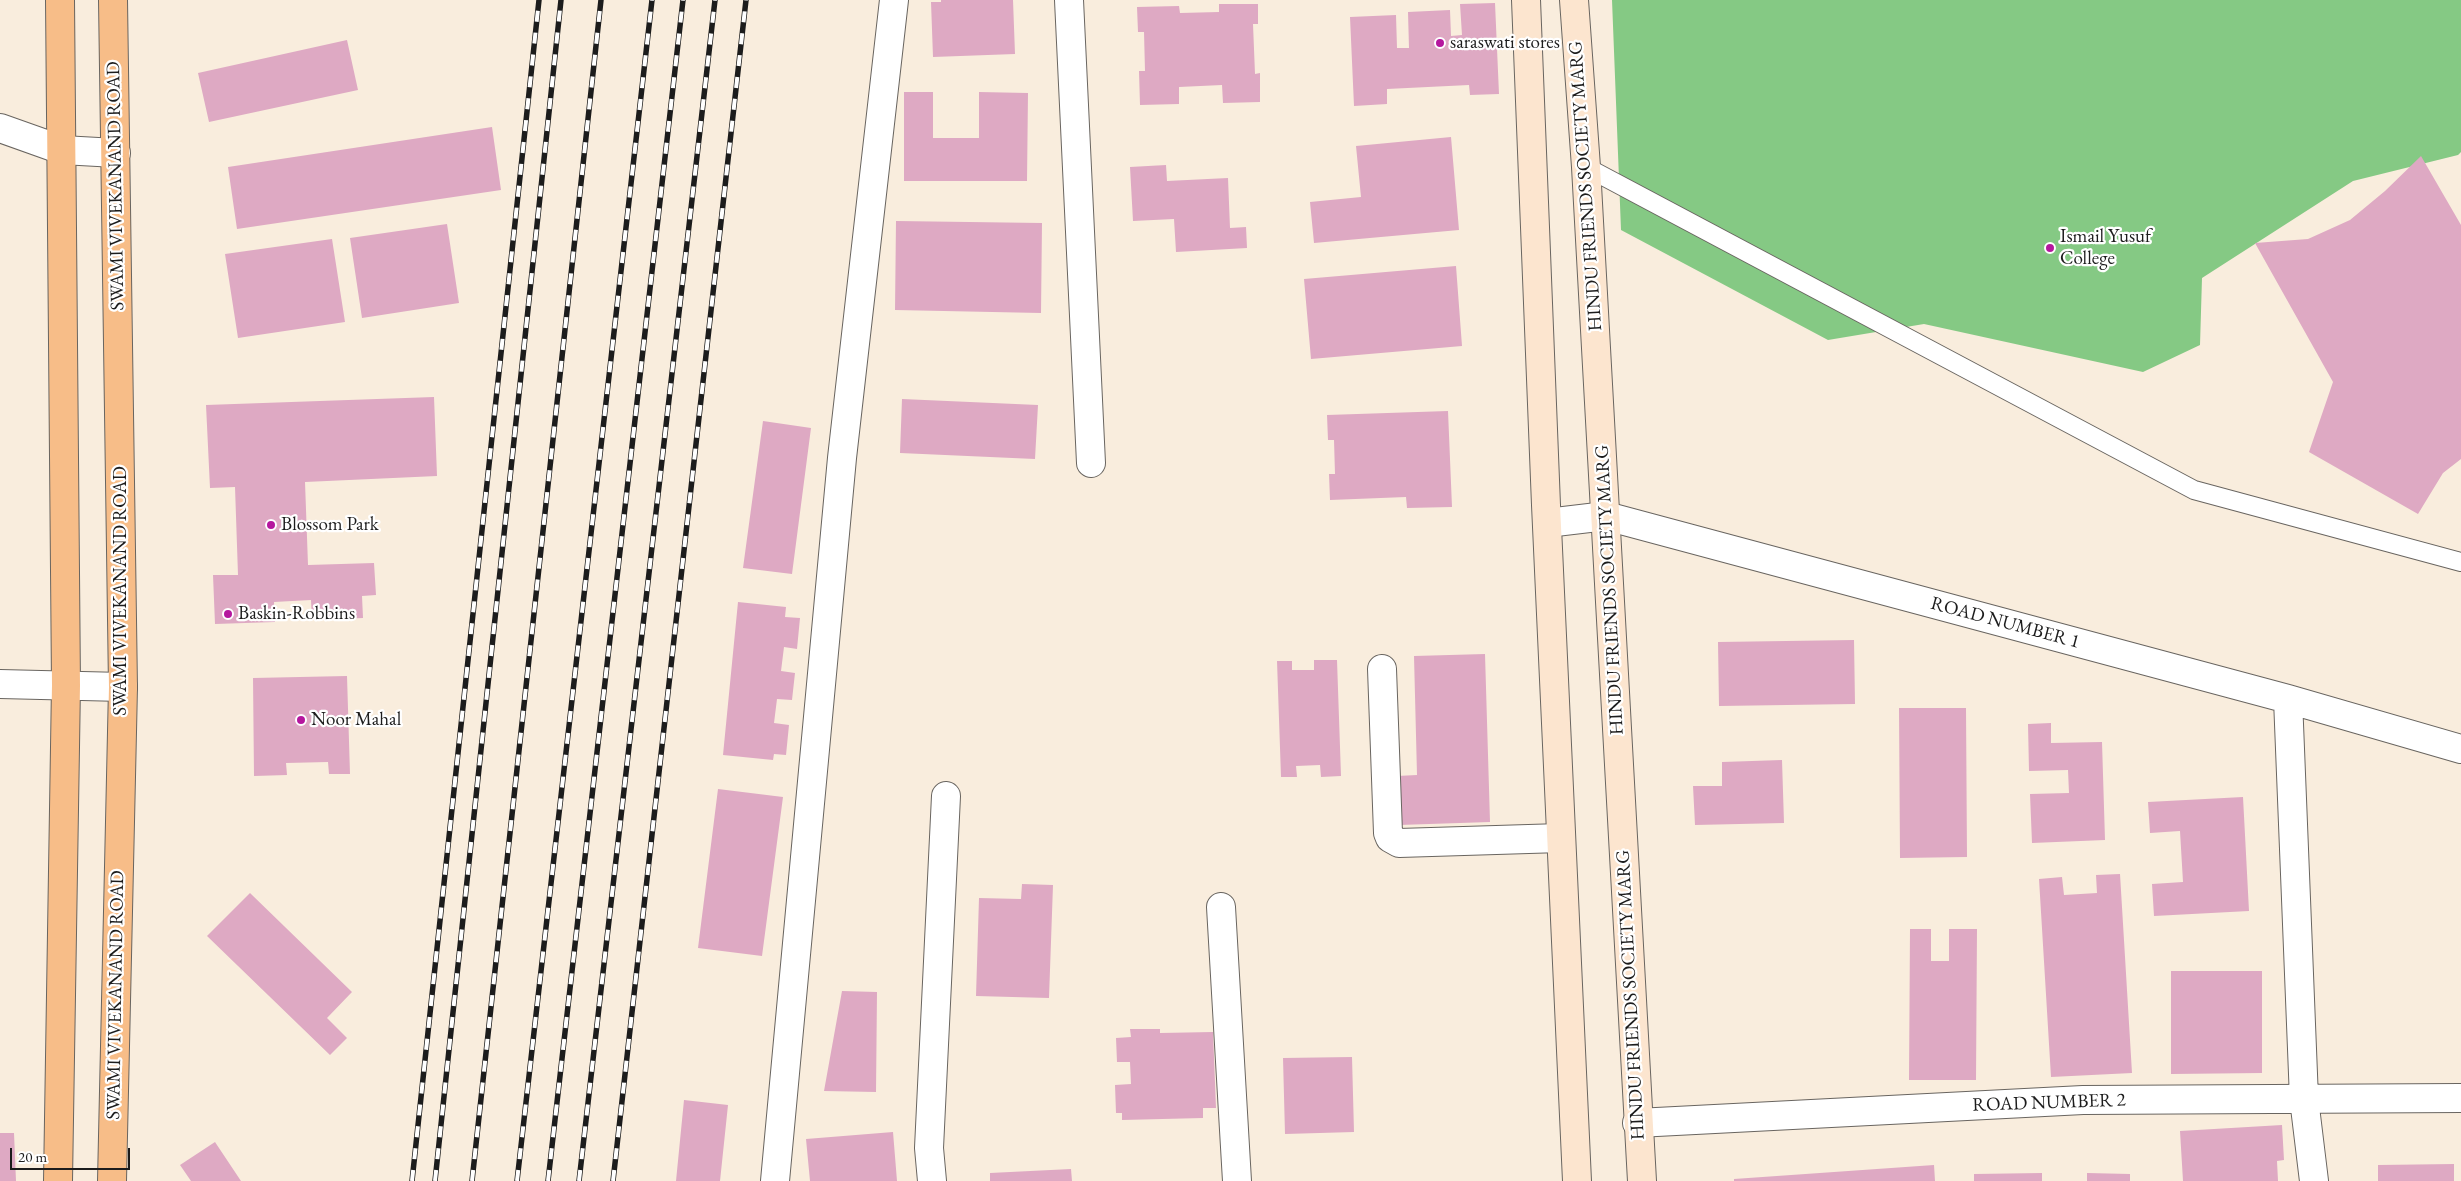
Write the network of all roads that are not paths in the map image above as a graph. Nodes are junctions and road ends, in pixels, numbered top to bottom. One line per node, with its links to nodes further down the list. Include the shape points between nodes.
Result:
1 (60, 0): 8 (main road)
2 (113, 0): 9 (main road, SWAMI VIVEKANAND ROAD)
3 (894, 0): 29 (street, via 842,458)
4 (1069, 0): 11 (street)
5 (1526, 0): 13 (street)
6 (1574, 0): 10 (street, HINDU FRIENDS SOCIETY MARG)
7 (0, 128): 8 (street)
8 (62, 150): 9 (street); 17 (main road)
9 (116, 153): 18 (main road, SWAMI VIVEKANAND ROAD)
10 (1586, 167): 12 (street, HINDU FRIENDS SOCIETY MARG); 14 (lane, via 2194,490)
11 (1092, 463)
12 (1606, 516): 13 (street, ROAD NUMBER 1); 19 (street, ROAD NUMBER 1); 26 (street, HINDU FRIENDS SOCIETY MARG)
13 (1547, 523): 22 (street)
14 (2461, 562)
15 (1382, 669): 22 (street, via 1388,833 1394,841)
16 (0, 684): 17 (street)
17 (66, 685): 18 (street); 27 (main road)
18 (123, 687): 28 (main road, SWAMI VIVEKANAND ROAD)
19 (2288, 699): 20 (street, ROAD NUMBER 1); 25 (street)
20 (2461, 749)
21 (946, 796): 30 (street, via 929,1148)
22 (1561, 838): 32 (street)
23 (1221, 907): 31 (street)
24 (2461, 1098): 25 (street, ROAD NUMBER 2)
25 (2304, 1099): 26 (street, ROAD NUMBER 2, via 2083,1100); 34 (street)
26 (1637, 1123): 33 (street, HINDU FRIENDS SOCIETY MARG)
27 (58, 1181)
28 (112, 1181)
29 (775, 1181)
30 (932, 1181)
31 (1237, 1181)
32 (1577, 1181)
33 (1642, 1181)
34 (2314, 1181)

